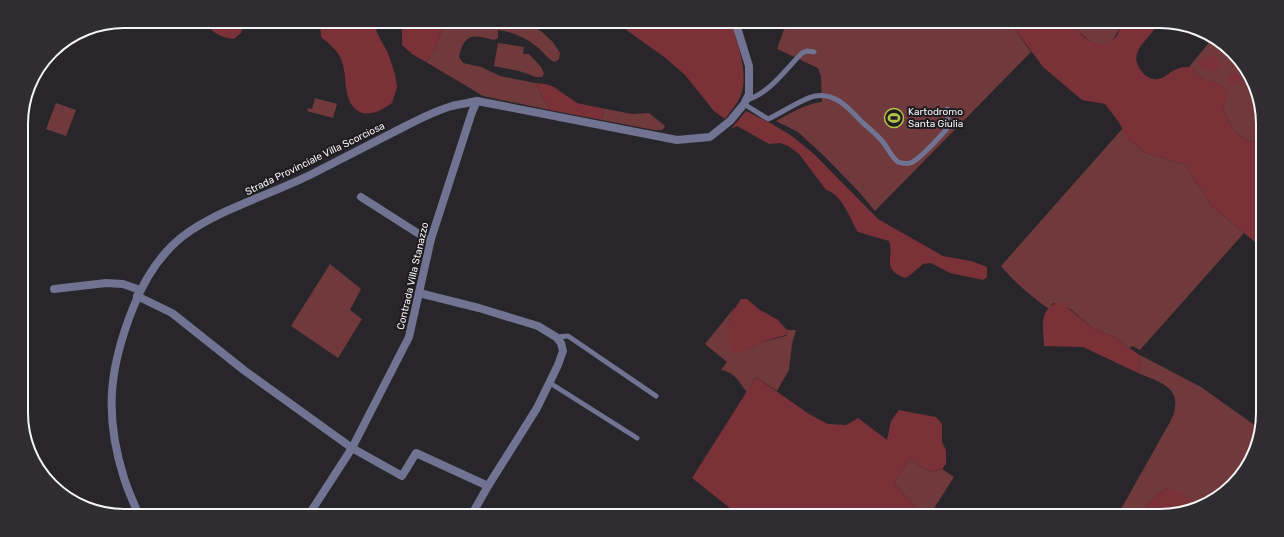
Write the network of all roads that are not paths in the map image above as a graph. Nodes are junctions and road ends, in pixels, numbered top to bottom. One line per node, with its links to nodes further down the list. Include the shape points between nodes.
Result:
1 (737, 28): 4 (street, via 749,66 748,94)
2 (814, 52): 4 (lane, via 802,53 762,93)
3 (477, 101): 4 (street, Strada Provinciale Villa Scorciosa, via 677,140 710,137 730,121); 7 (street, Contrada Villa Stanazzo); 9 (street, Strada Provinciale Villa Scorciosa, via 452,106 425,116 302,179 210,220 169,248 152,269)
4 (745, 102): 5 (lane, via 768,119 807,98 826,95 835,98 844,103 898,162 903,163 917,159 946,130)
5 (947, 109)
6 (361, 197): 7 (street)
7 (430, 241): 10 (street, Contrada Villa Stanazzo)
8 (54, 289): 9 (street, via 106,283 123,284)
9 (139, 293): 15 (street, via 172,313 245,371); 17 (street, Strada Provinciale Villa Scorciosa, via 122,335 112,385 112,419 116,448)
10 (419, 293): 11 (street, via 538,326); 15 (street, Contrada Villa Stanazzo, via 409,337)
11 (556, 338): 12 (street, via 561,343 563,351); 13 (lane, via 568,336)
12 (550, 383): 14 (lane); 16 (street, via 538,408)
13 (656, 396)
14 (637, 438)
15 (352, 448): 16 (street, via 402,476 416,453); 18 (street, Contrada Villa Stanazzo)
16 (488, 486): 19 (street)
17 (136, 509)
18 (313, 509)
19 (475, 509)

